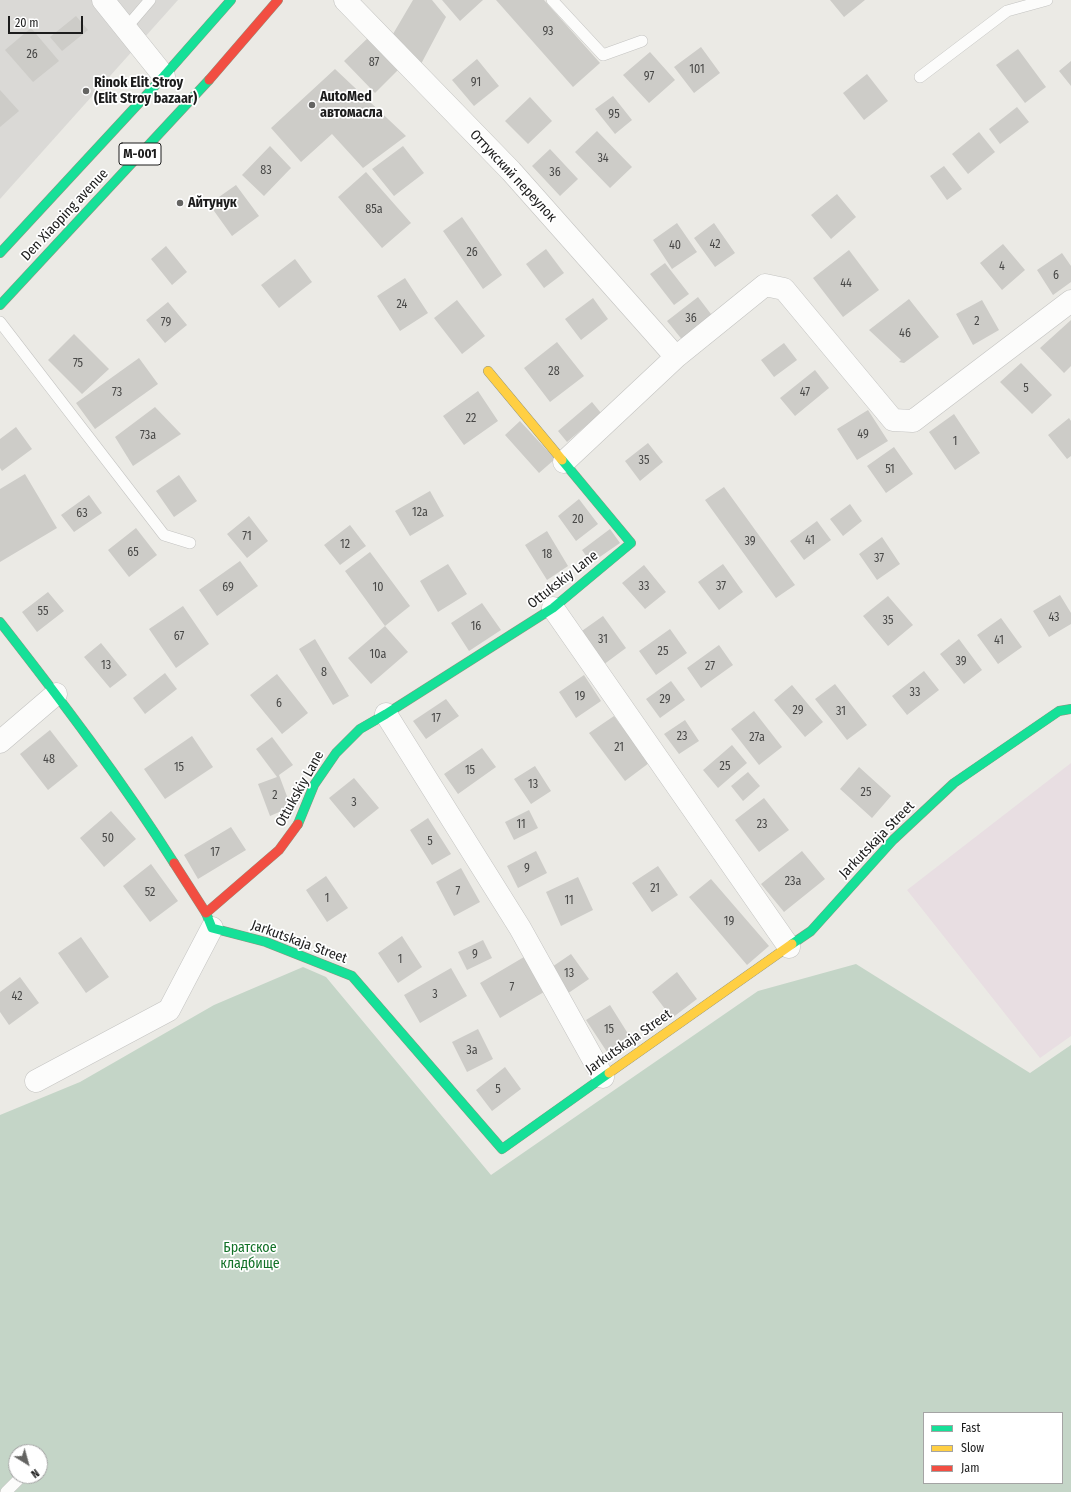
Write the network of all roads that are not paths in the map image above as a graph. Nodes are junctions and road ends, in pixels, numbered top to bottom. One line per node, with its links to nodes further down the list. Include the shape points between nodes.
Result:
1 (103, 0): 8 (street)
2 (150, 0): 8 (lane)
3 (231, 0): 10 (street, Den Xiaoping avenue / M-001)
4 (278, 0): 14 (street, Den Xiaoping avenue / M-001, via 191,100)
5 (345, 0): 16 (street, Оттукский переулок, via 511,171)
6 (552, 0): 9 (lane, via 603,55)
7 (1046, 0): 11 (lane, via 1007,11)
8 (126, 28): 10 (street)
9 (642, 41)
10 (164, 76): 12 (street, Den Xiaoping avenue / M-001)
11 (920, 77)
12 (1, 251)
13 (1071, 301): 16 (street, via 913,421 893,420 784,289 765,285)
14 (0, 305)
15 (0, 322): 19 (lane, via 164,535)
16 (676, 357): 18 (street)
17 (488, 371): 18 (street, Ottukskiy Lane)
18 (564, 462): 20 (street, Ottukskiy Lane, via 631,544)
19 (190, 543)
20 (553, 608): 24 (street, Ottukskiy Lane); 27 (street)
21 (0, 622): 22 (street)
22 (56, 694): 25 (street); 26 (street, via 146,818)
23 (1071, 709): 27 (street, Jarkutskaja Street, via 1059,711 954,783 893,840 811,931)
24 (386, 714): 26 (street, Ottukskiy Lane, via 360,729 336,753 314,785 298,824 279,850); 28 (street, via 520,928)
25 (0, 742)
26 (209, 920): 28 (street, Jarkutskaja Street, via 352,976 502,1149); 29 (street, via 169,1010)
27 (789, 947): 28 (street, Jarkutskaja Street)
28 (604, 1077)
29 (36, 1081)
30 (14, 1484): 31 (lane)
31 (6, 1492)

